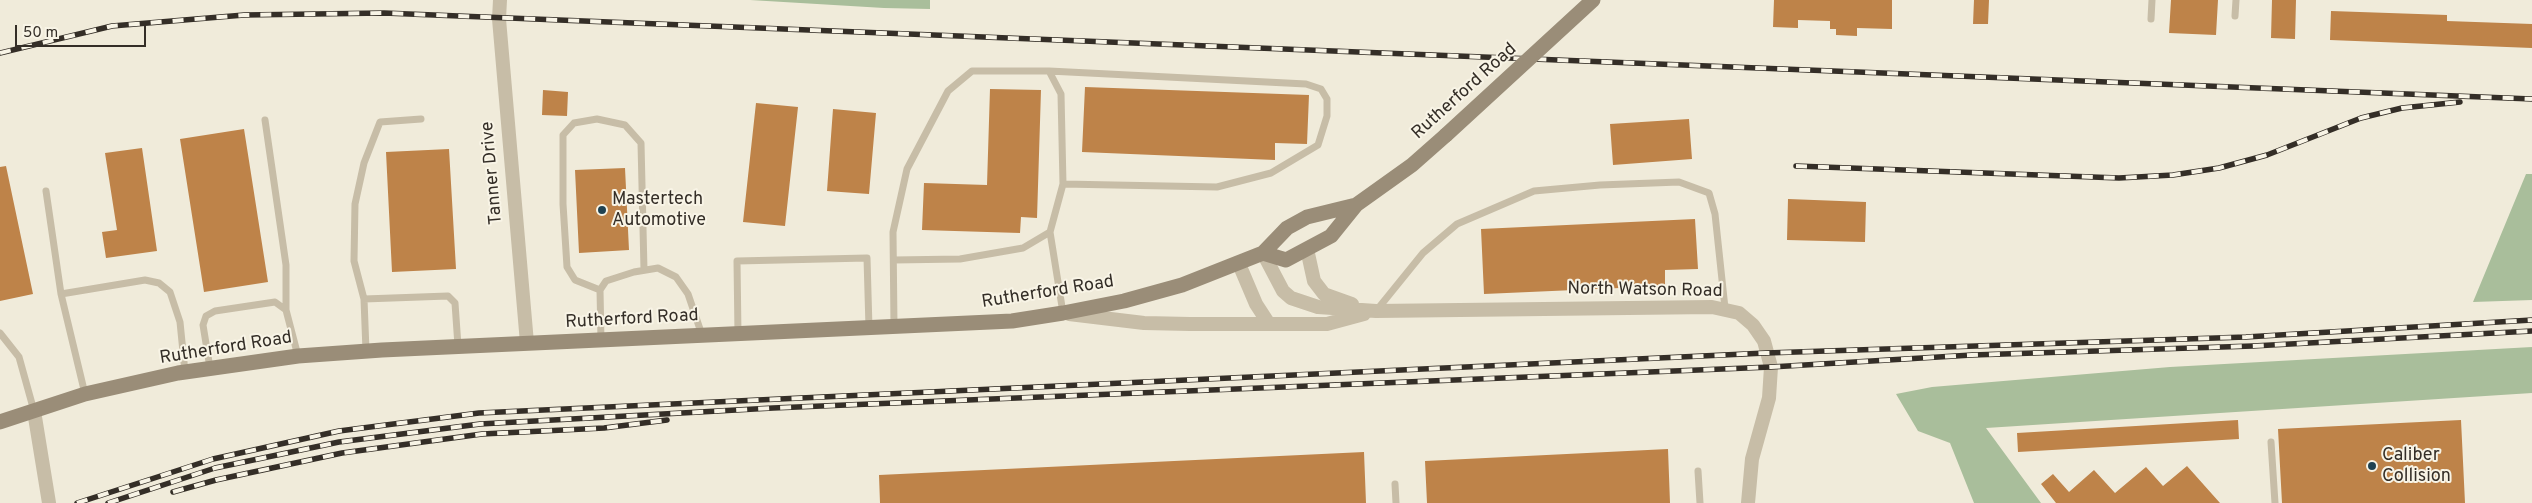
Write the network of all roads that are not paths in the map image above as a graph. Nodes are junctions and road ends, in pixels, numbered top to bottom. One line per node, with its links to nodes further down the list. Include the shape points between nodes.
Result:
1 (500, 0): 33 (street, Tanner Drive)
2 (1593, 0): 12 (street, Rutherford Road, bridge, via 1412,165)
3 (2152, 0): 6 (lane)
4 (2236, 0): 5 (lane)
5 (2235, 16)
6 (2151, 19)
7 (1049, 70): 10 (lane, via 1061,94); 10 (lane, via 1306,84 1321,89 1327,99 1327,116 1318,145 1271,173 1217,187); 16 (lane, via 972,70 948,91 907,169 893,232)
8 (421, 119): 21 (lane, via 380,122 364,163 355,204 354,261)
9 (265, 120): 23 (lane, via 286,265)
10 (1063, 184): 13 (lane)
11 (46, 191): 20 (lane)
12 (1356, 205): 14 (street, Rutherford Road, via 1331,236); 15 (street, Rutherford Road, via 1307,217 1287,228)
13 (1050, 232): 16 (lane, via 1023,248 960,259); 25 (lane)
14 (1307, 249): 15 (street, Rutherford Road, via 1286,260); 24 (street, North Watson Road, via 1314,281 1324,294)
15 (1263, 254): 17 (street, Rutherford Road); 24 (street, North Watson Road, via 1283,291 1291,298 1318,307)
16 (894, 260): 27 (lane)
17 (1239, 264): 25 (street, Rutherford Road, via 1182,285); 26 (street, via 1256,304)
18 (644, 270): 19 (lane, via 606,281); 19 (lane, via 641,143 625,125 598,119 574,124 563,135 567,267 575,280); 31 (lane, via 658,268 676,277 688,294)
19 (600, 290): 32 (lane)
20 (61, 294): 38 (lane, via 145,280 159,283 170,292 180,322); 39 (lane)
21 (364, 299): 34 (lane, via 448,296 454,303); 35 (lane)
22 (1725, 308): 24 (street, North Watson Road); 24 (lane, via 1715,214 1709,193 1679,182 1600,184 1534,191 1457,224 1423,253); 48 (street, North Watson Road, via 1754,325 1764,342 1771,368 1769,398 1752,459)
23 (286, 310): 36 (lane); 37 (lane, via 275,302 215,311 206,316 203,325)
24 (1376, 311): 26 (street, North Watson Road, via 1327,324)
25 (1063, 313): 26 (street, North Watson Road, via 1144,323); 27 (street, Rutherford Road, via 1012,321)
26 (1269, 324)
27 (894, 326): 28 (street, Rutherford Road)
28 (868, 328): 30 (street, Rutherford Road); 30 (lane, via 867,258 737,261)
29 (0, 334): 40 (lane, via 19,357)
30 (738, 334): 31 (street, Rutherford Road)
31 (702, 335): 32 (street, Rutherford Road)
32 (601, 340): 33 (street, Rutherford Road)
33 (527, 344): 34 (street, Rutherford Road)
34 (458, 346): 35 (street, Rutherford Road)
35 (366, 351): 36 (street, Rutherford Road)
36 (298, 356): 37 (street, Rutherford Road)
37 (210, 368): 38 (street, Rutherford Road)
38 (185, 372): 39 (street, Rutherford Road)
39 (85, 394): 40 (street, Rutherford Road)
40 (34, 411): 41 (street, Rutherford Road); 45 (street)
41 (0, 422)
42 (2270, 442): 49 (lane)
43 (1698, 472): 47 (lane)
44 (1395, 484): 46 (lane)
45 (49, 503)
46 (1396, 503)
47 (1700, 503)
48 (1748, 503)
49 (2275, 503)

